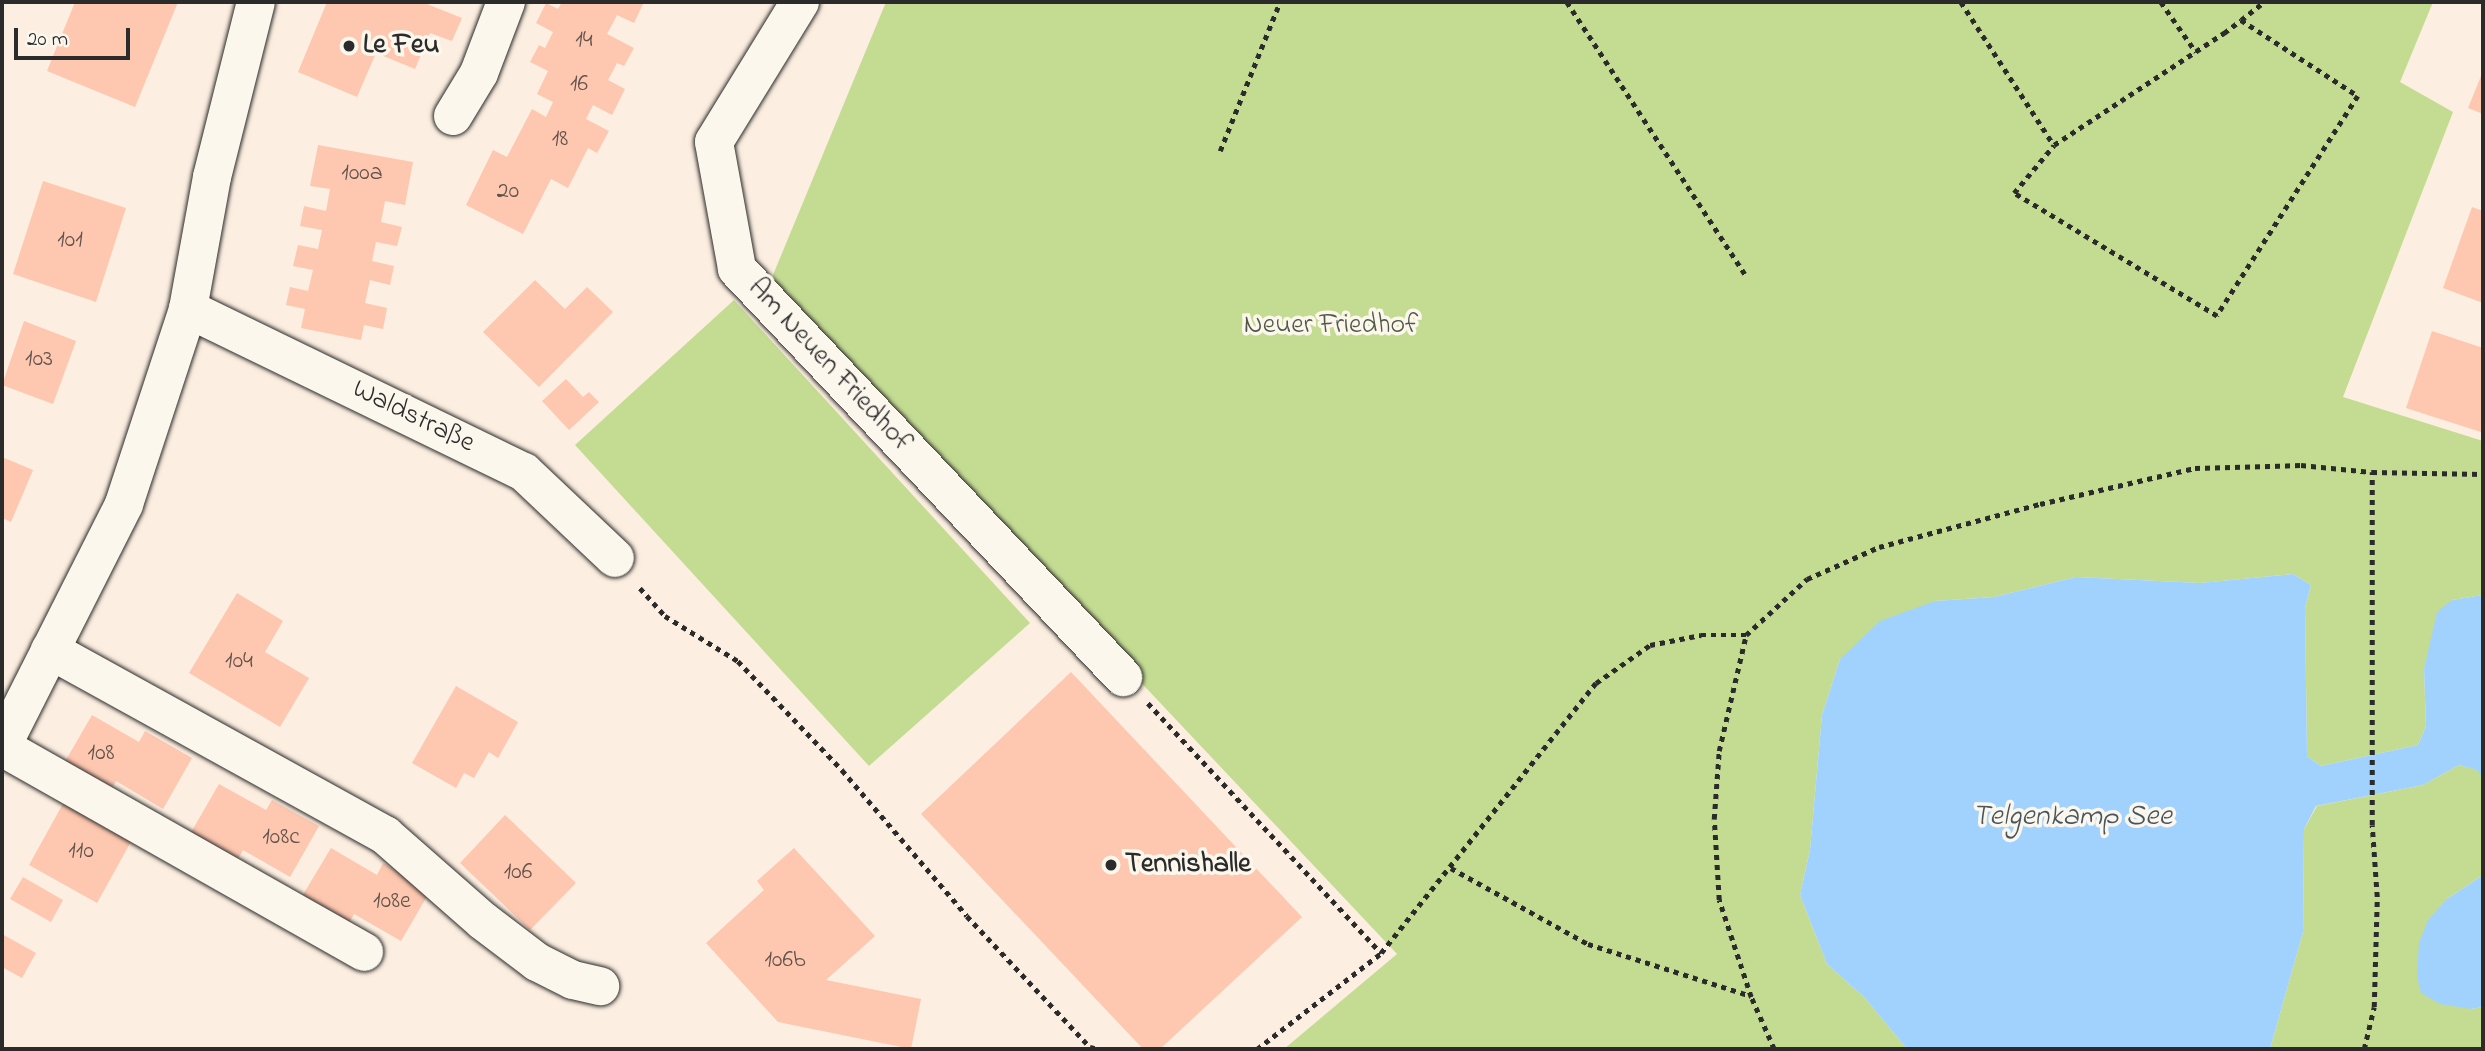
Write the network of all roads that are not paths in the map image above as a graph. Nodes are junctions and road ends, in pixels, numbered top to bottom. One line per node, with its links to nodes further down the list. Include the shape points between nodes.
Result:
1 (256, 2): 5 (street, via 212,177)
2 (506, 2): 4 (street, via 479,73)
3 (800, 2): 8 (street, Am Neuen Friedhof, via 714,142 737,269)
4 (453, 116)
5 (188, 309): 6 (street, Waldstraße, via 524,472); 7 (street, via 124,504)
6 (615, 558)
7 (50, 650): 9 (street); 11 (street, via 385,835 537,962)
8 (1124, 677)
9 (2, 746): 10 (street)
10 (364, 952)
11 (600, 986)

